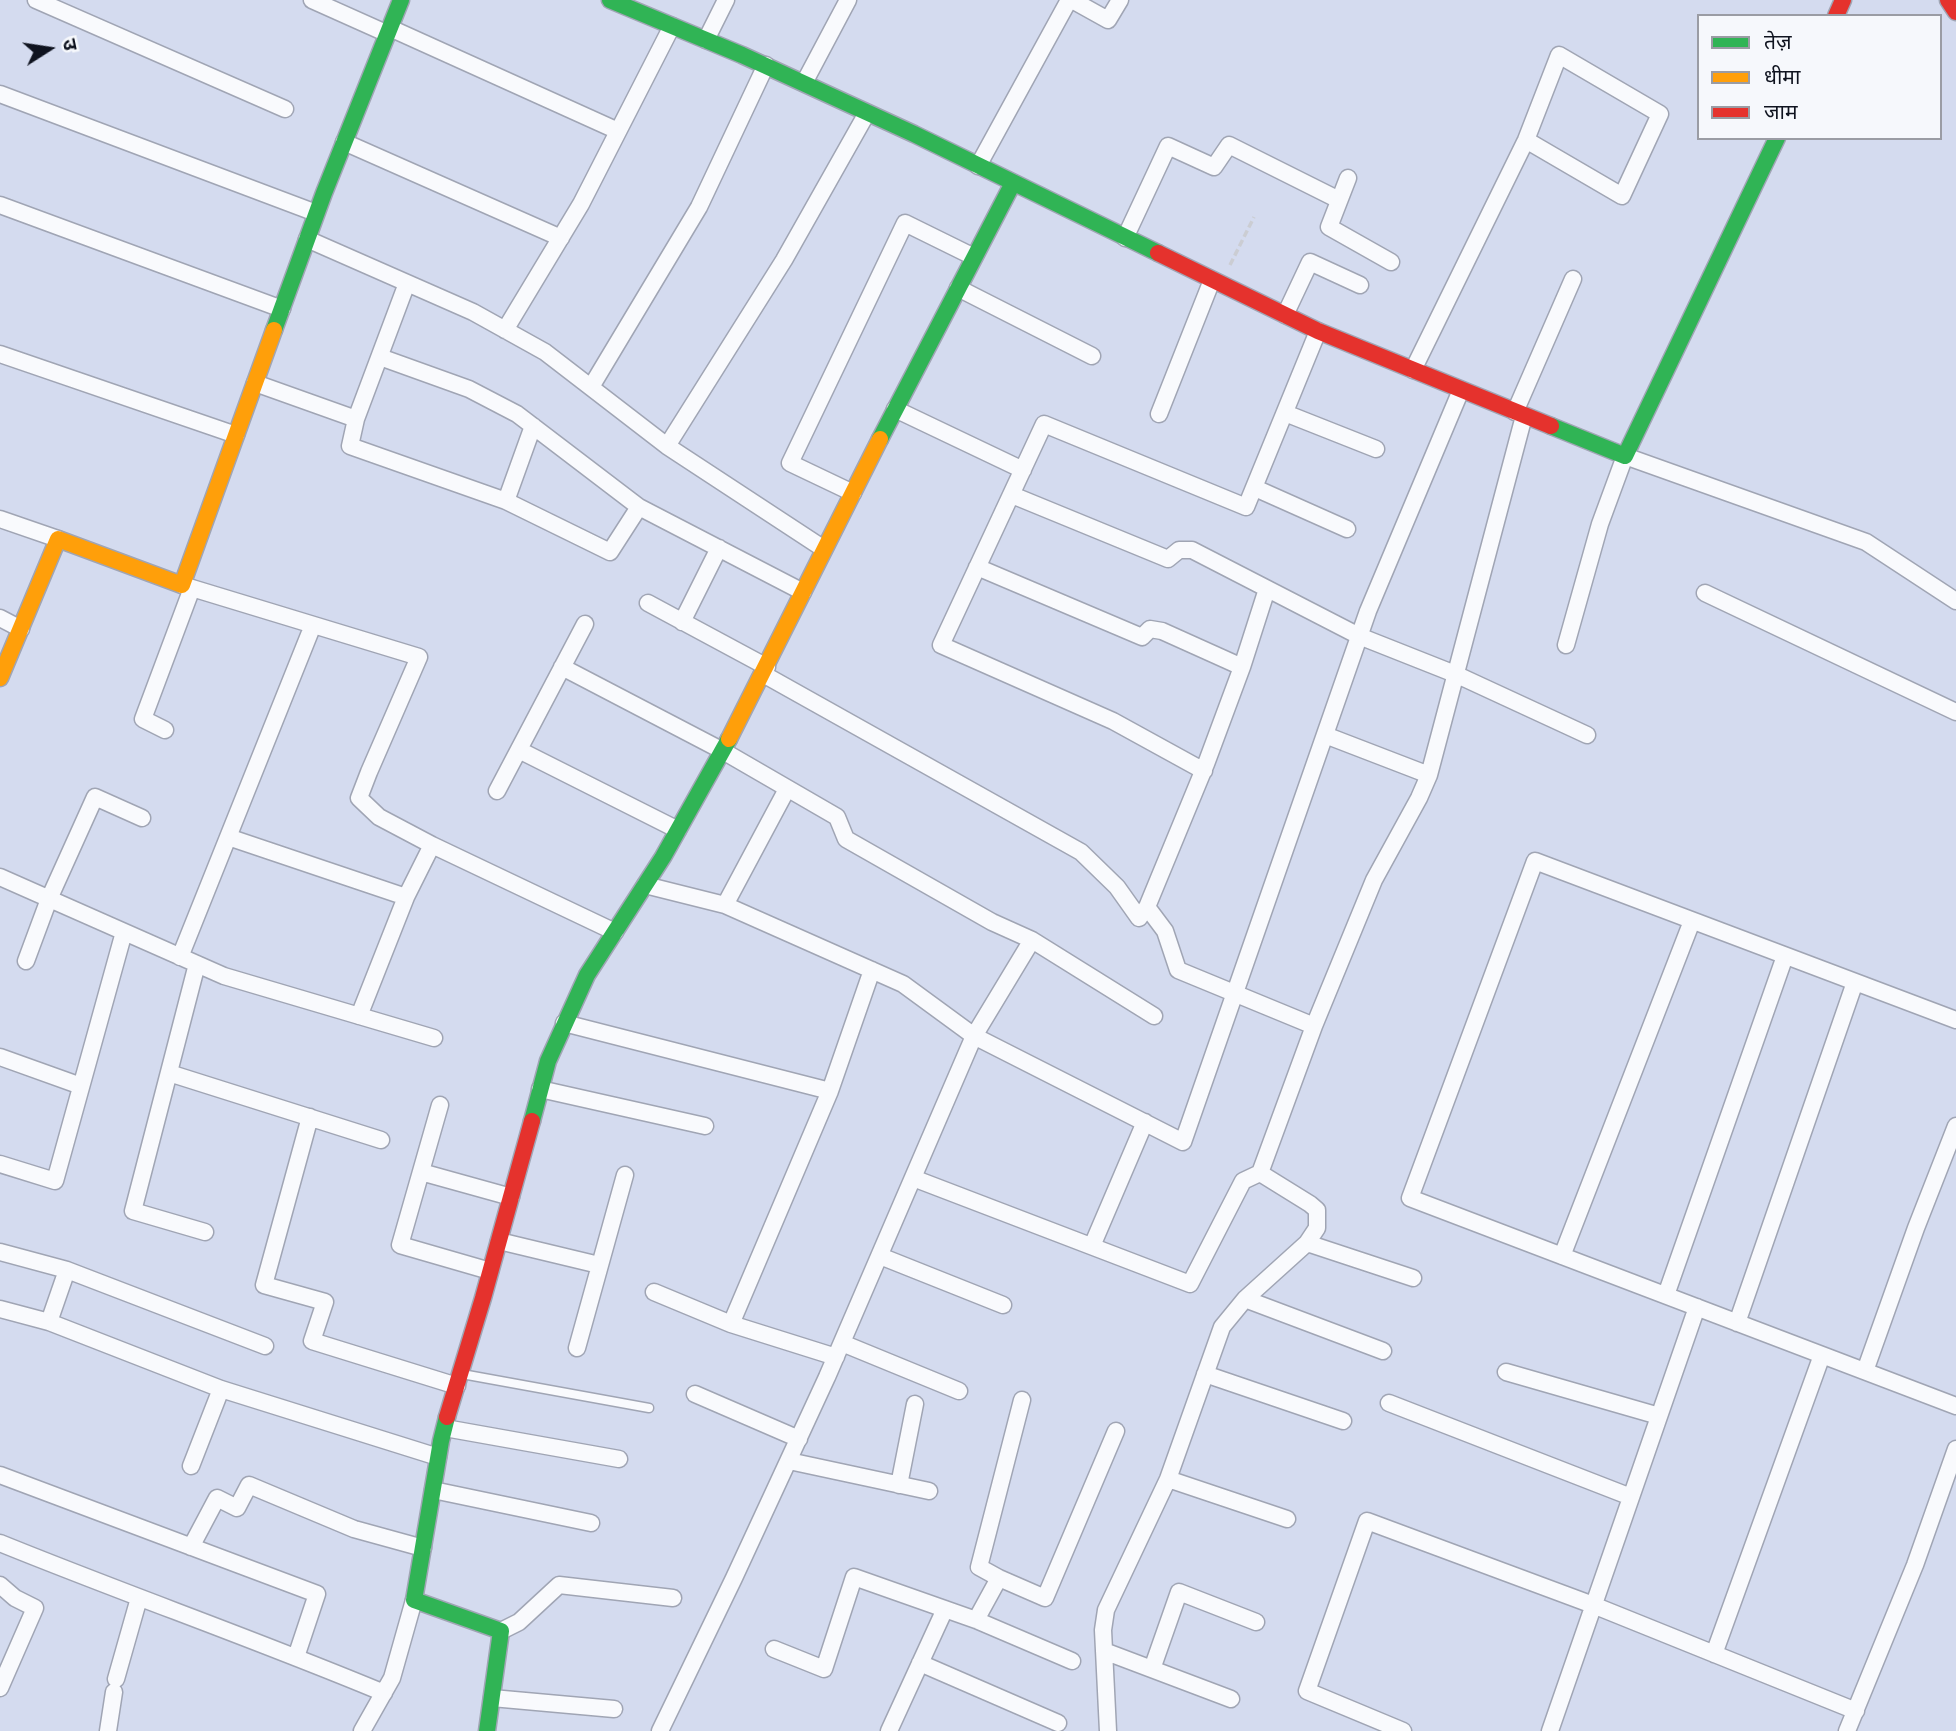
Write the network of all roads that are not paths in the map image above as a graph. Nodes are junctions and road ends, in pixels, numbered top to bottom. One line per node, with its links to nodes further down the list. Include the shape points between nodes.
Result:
1 (36, 0): 17 (street)
2 (312, 0): 12 (street)
3 (401, 0): 12 (street)
4 (610, 0): 11 (street)
5 (726, 0): 13 (street)
6 (848, 0): 15 (street)
7 (1070, 0): 8 (street, via 1108,20); 23 (street)
8 (1120, 0)
9 (1948, 0): 10 (street)
10 (1956, 12)
11 (672, 26): 13 (street); 19 (street)
12 (389, 31): 19 (street); 22 (street)
13 (706, 40): 14 (street)
14 (766, 65): 15 (street); 48 (street, via 699,207)
15 (804, 83): 18 (street)
16 (0, 94): 28 (street)
17 (285, 109)
18 (867, 113): 23 (street); 57 (street, via 783,260)
19 (618, 131): 29 (street)
20 (1526, 140): 20 (street, via 1559,55 1660,114 1622,195); 46 (street)
21 (1776, 140): 59 (street)
22 (344, 142): 28 (street); 29 (street)
23 (978, 166): 25 (street)
24 (1348, 178): 26 (street)
25 (1013, 183): 30 (street); 32 (street)
26 (1339, 200): 30 (street, via 1229,145 1214,167 1168,146); 33 (street, via 1329,228)
27 (0, 205): 39 (street)
28 (316, 213): 31 (street)
29 (561, 238): 41 (street)
30 (1125, 238): 36 (street)
31 (307, 239): 35 (street); 39 (street)
32 (974, 257): 38 (street); 62 (street, via 905,223 790,463)
33 (1391, 262)
34 (1573, 279): 53 (street)
35 (407, 283): 41 (street); 44 (street)
36 (1217, 283): 40 (street); 52 (street)
37 (1360, 285): 40 (street, via 1310,262)
38 (958, 288): 43 (street); 50 (street)
39 (282, 309): 47 (street)
40 (1285, 315): 42 (street)
41 (505, 330): 48 (street, via 545,352)
42 (1318, 331): 46 (street); 51 (street)
43 (1092, 356)
44 (380, 357): 54 (street); 55 (street, via 469,389)
45 (2, 359): 56 (street)
46 (1413, 370): 49 (street)
47 (255, 383): 54 (street); 56 (street)
48 (591, 387): 57 (street)
49 (1461, 390): 53 (street); 83 (street)
50 (895, 409): 60 (street); 62 (street)
51 (1285, 413): 58 (street); 61 (street)
52 (1159, 414)
53 (1520, 414): 59 (street); 88 (street)
54 (356, 419): 64 (street, via 350,446)
55 (533, 426): 64 (street); 65 (street)
56 (236, 435): 72 (street)
57 (667, 446): 70 (street)
58 (1376, 449)
59 (1625, 456): 76 (street, via 1866,542); 84 (street, via 1600,524)
60 (1023, 470): 61 (street, via 1044,425 1246,507); 63 (street)
61 (1255, 488): 67 (street)
62 (853, 493): 70 (street)
63 (1012, 495): 71 (street); 73 (street, via 1168,559 1179,550 1192,550)
64 (506, 501): 65 (street, via 610,551)
65 (639, 507): 69 (street)
66 (0, 519): 68 (street)
67 (1347, 529)
68 (58, 540): 72 (street); 82 (street)
69 (719, 548): 74 (street); 79 (street)
70 (824, 550): 74 (street)
71 (977, 567): 86 (street, via 1142,637 1150,629 1162,631); 96 (street, via 941,645 1113,722)
72 (187, 587): 81 (street); 91 (street, via 144,719)
73 (1267, 589): 83 (street); 86 (street)
74 (803, 592): 87 (street)
75 (1705, 593): 90 (street)
76 (1956, 601)
77 (648, 603): 79 (street)
78 (0, 618): 82 (street)
79 (682, 622): 87 (street)
80 (585, 624): 85 (street)
81 (313, 625): 102 (street); 103 (street, via 419,657 359,799 379,817)
82 (20, 629): 89 (street)
83 (1359, 636): 88 (street); 92 (street)
84 (1566, 645)
85 (562, 667): 94 (street); 95 (street)
86 (1242, 667): 96 (street)
87 (765, 670): 95 (street); 109 (street, via 1081,852 1117,887 1139,918)
88 (1455, 674): 93 (street); 97 (street)
89 (0, 678)
90 (1956, 712)
91 (165, 730)
92 (1325, 735): 97 (street); 120 (street)
93 (1587, 735)
94 (519, 750): 99 (street); 101 (street)
95 (723, 751): 98 (street); 101 (street)
96 (1204, 771): 109 (street)
97 (1429, 775): 125 (street, via 1374,880)
98 (787, 789): 108 (street); 113 (street, via 837,817 846,839)
99 (497, 791)
100 (142, 818): 107 (street, via 95,797)
101 (678, 830): 105 (street)
102 (228, 837): 106 (street); 115 (street)
103 (432, 845): 106 (street); 112 (street)
104 (0, 877): 107 (street)
105 (645, 885): 108 (street); 112 (street)
106 (406, 897): 121 (street)
107 (49, 899): 111 (street); 116 (street)
108 (725, 905): 118 (street)
109 (1147, 907): 120 (street, via 1165,931 1178,970)
110 (1692, 920): 114 (street); 151 (street); 151 (street, via 1535,861 1410,1198)
111 (124, 932): 115 (street); 130 (street)
112 (615, 932): 124 (street)
113 (1032, 940): 122 (street); 126 (street)
114 (1785, 956): 119 (street); 157 (street)
115 (180, 957): 117 (street)
116 (26, 961)
117 (197, 964): 121 (street); 129 (street)
118 (872, 970): 126 (street, via 903,984); 132 (street)
119 (1855, 982): 123 (street); 163 (street)
120 (1235, 994): 125 (street); 135 (street, via 1183,1142)
121 (359, 1016): 127 (street)
122 (1154, 1016)
123 (1956, 1020)
124 (564, 1023): 131 (street); 132 (street)
125 (1314, 1026): 141 (street)
126 (974, 1036): 135 (street); 143 (street)
127 (434, 1038)
128 (0, 1057): 130 (street)
129 (169, 1073): 134 (street); 145 (street, via 132,1211)
130 (81, 1086): 139 (street, via 55,1181)
131 (540, 1089): 136 (street); 144 (street)
132 (830, 1091): 164 (street)
133 (440, 1105): 140 (street)
134 (310, 1117): 138 (street); 173 (street, via 264,1285 325,1302 312,1342)
135 (1145, 1122): 148 (street)
136 (705, 1126)
137 (1956, 1126): 170 (street)
138 (381, 1140)
139 (0, 1164)
140 (421, 1172): 144 (street); 154 (street, via 400,1245)
141 (1261, 1172): 147 (street, via 1317,1210 1317,1228); 148 (street, via 1243,1181 1189,1284)
142 (625, 1175): 152 (street)
143 (913, 1178): 148 (street); 150 (street)
144 (511, 1198): 146 (street)
145 (205, 1232)
146 (499, 1241): 152 (street); 154 (street)
147 (1307, 1243): 155 (street); 158 (street)
148 (1092, 1247)
149 (0, 1252): 153 (street)
150 (880, 1256): 159 (street); 167 (street)
151 (1562, 1256): 157 (street)
152 (599, 1265): 166 (street)
153 (67, 1270): 162 (street); 165 (street)
154 (490, 1270): 173 (street)
155 (1413, 1278)
156 (654, 1292): 164 (street)
157 (1666, 1295): 160 (street)
158 (1245, 1299): 168 (street); 172 (street, via 1222,1327)
159 (1003, 1305)
160 (1697, 1307): 163 (street); 182 (street)
161 (0, 1309): 162 (street)
162 (50, 1322): 174 (street)
163 (1737, 1322): 169 (street)
164 (731, 1324): 167 (street)
165 (265, 1346)
166 (577, 1348)
167 (839, 1350): 175 (street); 186 (street)
168 (1383, 1351)
169 (1822, 1355): 170 (street); 215 (street)
170 (1865, 1371): 180 (street)
171 (1506, 1372): 182 (street)
172 (1205, 1374): 183 (street); 193 (street)
173 (458, 1380): 181 (lane); 184 (street)
174 (221, 1388): 188 (street); 191 (street)
175 (959, 1391)
176 (695, 1394): 186 (street)
177 (1022, 1400): 203 (street, via 979,1567)
178 (1390, 1403): 197 (street)
179 (915, 1404): 194 (street)
180 (1956, 1406)
181 (649, 1408)
182 (1659, 1416): 197 (street)
183 (1343, 1421)
184 (445, 1428): 188 (street); 189 (street)
185 (1116, 1431): 203 (street, via 1045,1598)
186 (799, 1439): 190 (street)
187 (1956, 1449): 225 (street)
188 (438, 1457): 195 (street)
189 (619, 1459)
190 (789, 1461): 194 (street); 230 (street)
191 (191, 1466)
192 (0, 1475): 201 (street)
193 (1168, 1479): 198 (street); 214 (street, via 1106,1610)
194 (900, 1485): 196 (street)
195 (433, 1490): 199 (street); 202 (street)
196 (929, 1491)
197 (1631, 1497): 208 (street)
198 (1287, 1519)
199 (591, 1523)
200 (0, 1544): 205 (street)
201 (191, 1547): 202 (street, via 217,1499 237,1508 249,1485 354,1530); 216 (street, via 317,1594)
202 (423, 1548): 207 (street)
203 (999, 1578): 210 (street)
204 (0, 1585): 220 (street, via 35,1608)
205 (139, 1598): 216 (street); 227 (street, via 115,1685)
206 (673, 1598): 212 (street, via 559,1585 519,1622)
207 (414, 1600): 212 (street); 221 (street)
208 (1594, 1605): 215 (street); 233 (street, via 1367,1521 1307,1692); 234 (street)
209 (945, 1609): 210 (street); 213 (street, via 854,1577 824,1669); 218 (street)
210 (976, 1620): 217 (street)
211 (1256, 1622): 219 (street, via 1180,1592)
212 (501, 1631): 222 (street)
213 (774, 1649)
214 (1104, 1651): 219 (street); 232 (street)
215 (1714, 1654): 225 (street)
216 (296, 1657): 221 (street)
217 (1072, 1661)
218 (920, 1663): 226 (street); 231 (street)
219 (1152, 1669): 223 (street)
220 (0, 1688)
221 (384, 1693): 228 (street)
222 (492, 1698): 224 (street); 229 (street)
223 (1231, 1699)
224 (614, 1709)
225 (1856, 1711): 235 (street)
226 (1058, 1723)
227 (108, 1731)
228 (362, 1731)
229 (487, 1731)
230 (660, 1731)
231 (889, 1731)
232 (1108, 1731)
233 (1404, 1731)
234 (1550, 1731)
235 (1847, 1731)

